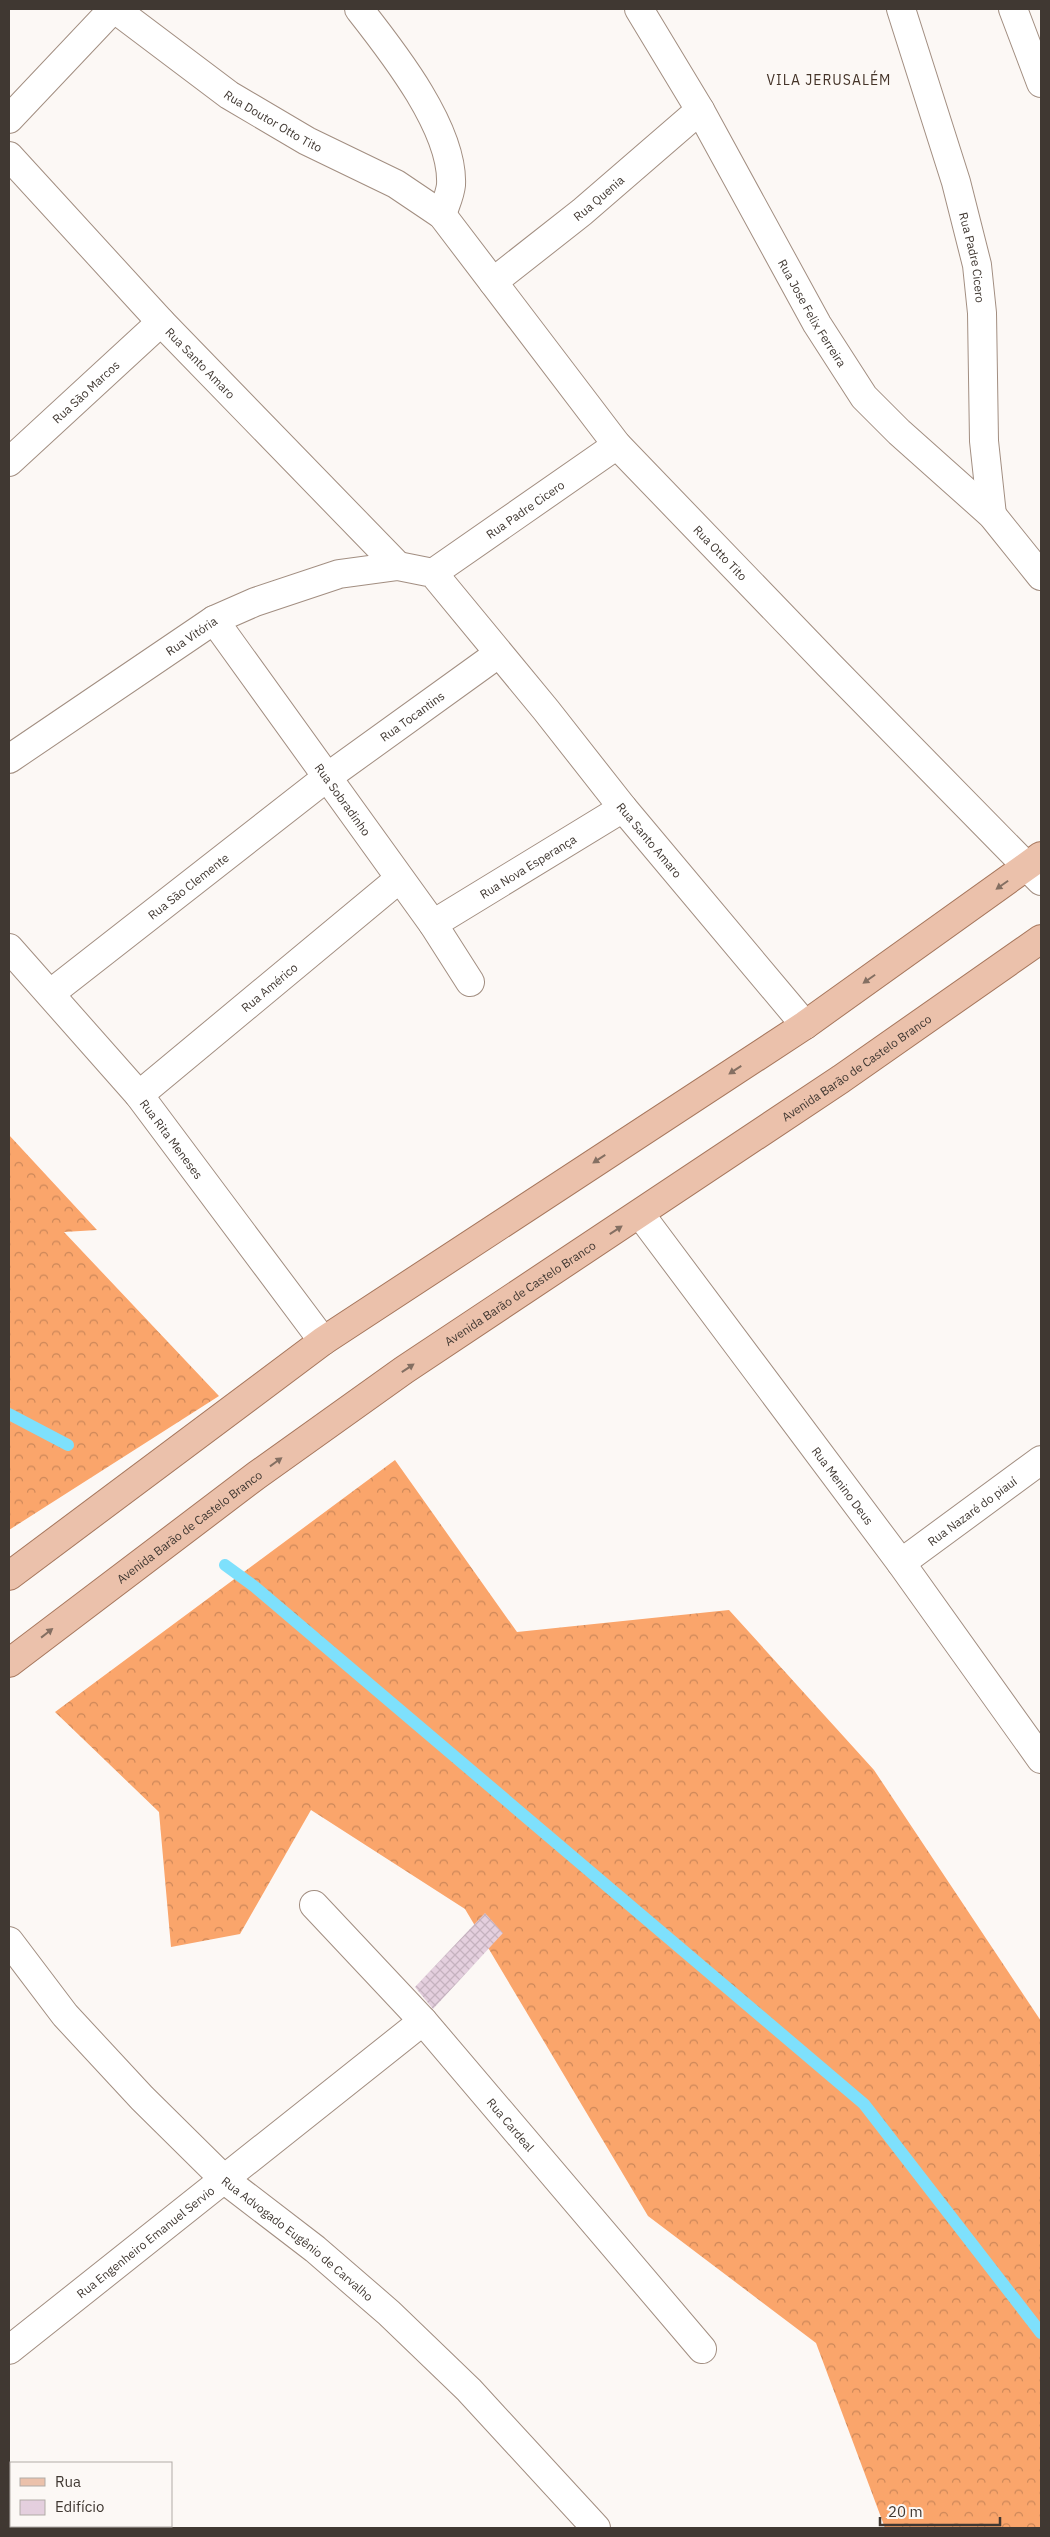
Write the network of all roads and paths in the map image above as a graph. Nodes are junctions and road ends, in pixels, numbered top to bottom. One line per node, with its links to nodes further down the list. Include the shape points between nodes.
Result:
1 (114, 9): 8 (street); 10 (street, Rua Doutor Otto Tito, via 229,96 307,142 396,184)
2 (358, 9): 10 (street, via 412,81 440,134 451,186)
3 (639, 9): 7 (street, Rua Jose Felix Ferreira)
4 (901, 9): 15 (street, Rua Padre Cicero, via 956,182 977,265 982,313 984,441)
5 (1013, 9): 6 (street)
6 (1041, 83)
7 (700, 110): 11 (street, Rua Quenia, via 582,212); 15 (street, Rua Jose Felix Ferreira, via 817,324 864,397)
8 (9, 118)
9 (9, 156): 12 (street, Rua Santo Amaro)
10 (442, 215): 11 (street, Rua Otto Tito)
11 (493, 282): 13 (street, Rua Otto Tito)
12 (161, 322): 14 (street, Rua São Marcos); 16 (street, Rua Santo Amaro)
13 (617, 445): 17 (street, Rua Padre Cicero); 24 (street, Rua Otto Tito)
14 (9, 462)
15 (992, 515): 18 (street, Rua Jose Felix Ferreira)
16 (398, 566): 17 (street, Rua Vitória); 19 (street, Rua Vitória, via 339,574 296,587)
17 (433, 573): 20 (street, Rua Santo Amaro)
18 (1041, 576)
19 (214, 620): 21 (street, Rua Vitória); 22 (street, Rua Sobradinho)
20 (498, 654): 22 (street, Rua Tocantins); 23 (street, Rua Santo Amaro)
21 (9, 758)
22 (326, 778): 25 (street, Rua Sobradinho); 30 (street, Rua São Clemente)
23 (623, 808): 26 (street, Rua Nova Esperança); 31 (street, Rua Santo Amaro)
24 (1036, 868): 31 (main road, one-way to 31)
25 (399, 879): 26 (street, Rua Sobradinho); 32 (street, Rua Américo)
26 (433, 924): 29 (street, Rua Sobradinho)
27 (1041, 939): 33 (main road, Avenida Barão de Castelo Branco)
28 (9, 948): 30 (street, Rua Rita Meneses)
29 (470, 982)
30 (51, 993): 32 (street, Rua Rita Meneses)
31 (805, 1024): 34 (main road, one-way to 34)
32 (139, 1095): 34 (street, Rua Rita Meneses)
33 (640, 1214): 36 (street, Rua Menino Deus); 38 (main road, Avenida Barão de Castelo Branco, one-way to 33, via 258,1475 404,1370)
34 (324, 1341): 37 (main road)
35 (1041, 1460): 36 (street, Rua Nazaré do piauí)
36 (901, 1563): 39 (street, Rua Menino Deus)
37 (9, 1576)
38 (9, 1663)
39 (1041, 1759)
40 (314, 1905): 42 (street, Rua Cardeal)
41 (9, 1941): 43 (street, Rua Advogado Eugênio de Carvalho, via 64,2015)
42 (423, 2021): 43 (street, Rua Engenheiro Emanuel Servio); 44 (street, Rua Cardeal)
43 (225, 2180): 45 (street, Rua Engenheiro Emanuel Servio); 46 (street, Rua Advogado Eugênio de Carvalho, via 315,2249 388,2313 469,2390)
44 (702, 2349)
45 (9, 2350)
46 (596, 2528)

